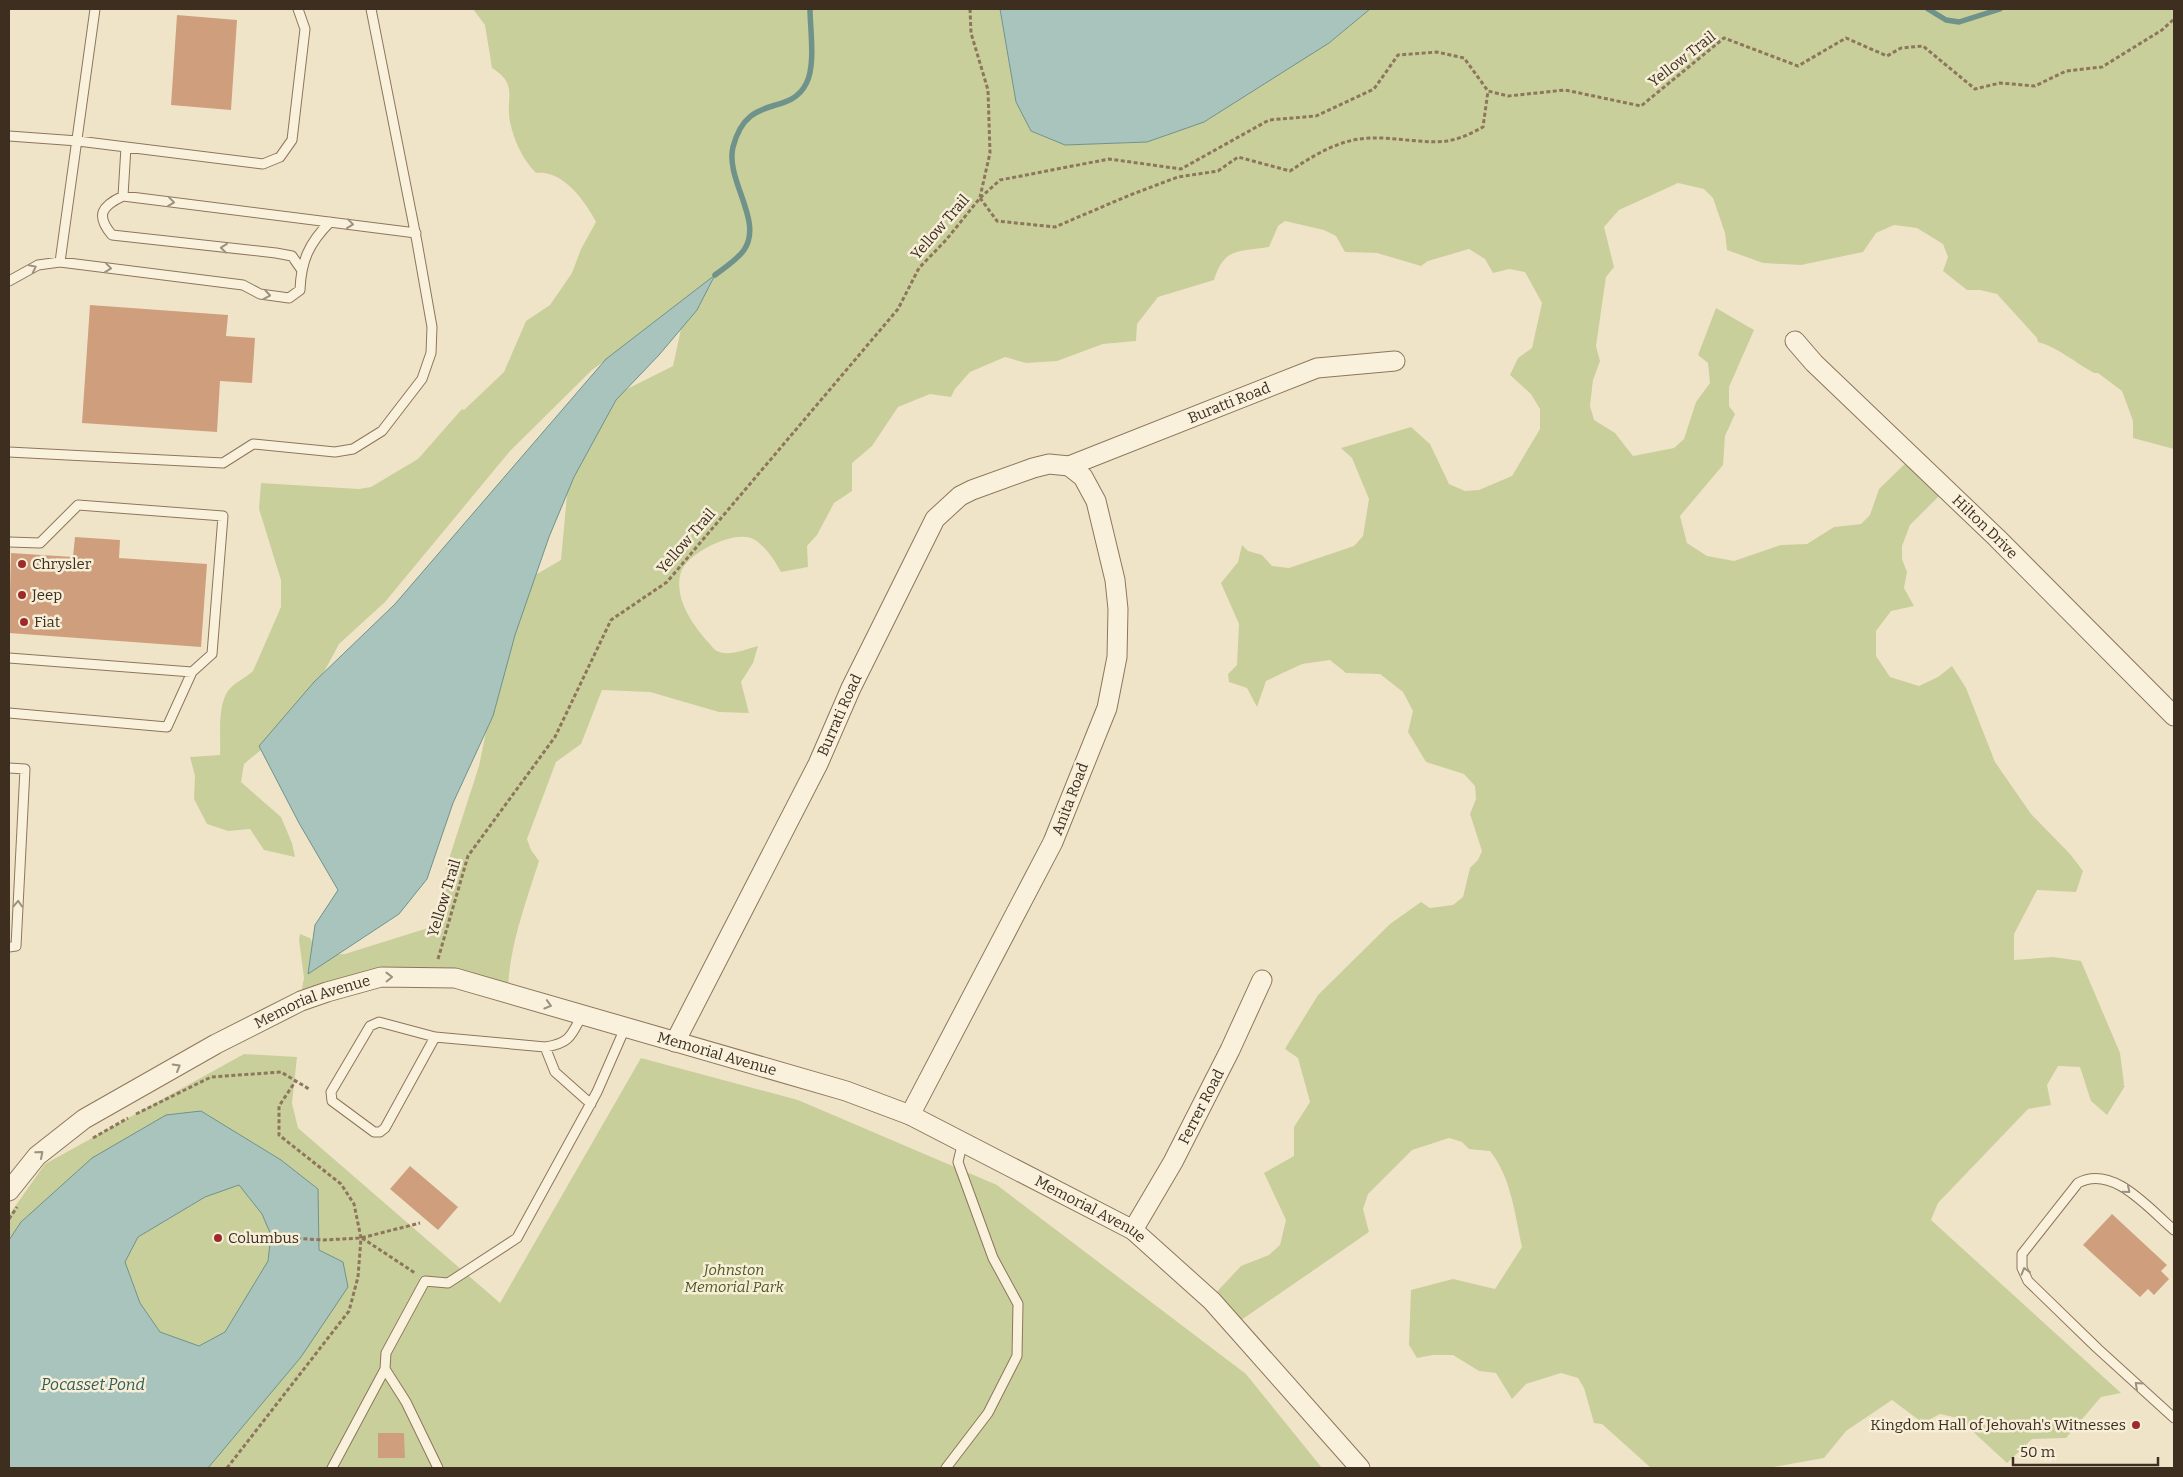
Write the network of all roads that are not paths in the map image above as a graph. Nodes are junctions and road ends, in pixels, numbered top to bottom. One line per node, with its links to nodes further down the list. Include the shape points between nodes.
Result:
1 (95, 9): 5 (lane)
2 (298, 9): 6 (lane, via 305,29 292,140 280,157 263,164)
3 (371, 9): 9 (lane)
4 (9, 136): 5 (lane)
5 (78, 141): 6 (lane); 10 (lane)
6 (126, 147): 7 (lane)
7 (123, 196): 8 (lane, one-way to 8); 11 (lane, one-way to 7, via 292,256 276,253 112,235 103,224 103,213 108,204)
8 (330, 222): 9 (lane, one-way to 9); 11 (lane, via 317,234)
9 (416, 233): 15 (lane, via 432,327 431,353 422,379 382,431 353,449 335,452 253,444 223,462)
10 (60, 262): 11 (lane, one-way to 11, via 243,285 260,294 289,298 300,290); 12 (lane, one-way to 10, via 38,265)
11 (301, 269)
12 (9, 282)
13 (1795, 341): 21 (street, Hilton Drive)
14 (1395, 361): 16 (street, Buratti Road, via 1317,368)
15 (9, 452)
16 (1069, 466): 28 (street, Burrati Road, via 1049,464 972,490 960,496 935,519 851,688 818,764); 31 (street, Anita Road, via 1083,477 1096,501 1115,580 1117,657 1107,708 1053,842)
17 (9, 542): 19 (lane, via 40,543 78,505 223,516 212,654)
18 (9, 658): 19 (lane)
19 (192, 672): 20 (lane, via 167,727)
20 (9, 713)
21 (2174, 716)
22 (9, 768): 23 (lane, one-way to 22, via 16,946 25,769)
23 (9, 947)
24 (1262, 980): 34 (street, Ferrer Road, via 1174,1162)
25 (582, 1015): 26 (street, Memorial Avenue); 29 (lane, via 569,1038 561,1044); 33 (street, Memorial Avenue, one-way to 25, via 37,1156 84,1119 216,1044 327,992 381,977 455,978)
26 (626, 1028): 28 (street, Memorial Avenue); 30 (lane)
27 (435, 1037): 27 (lane, via 378,1022 370,1026 330,1092 332,1101 374,1132 380,1132); 29 (lane)
28 (675, 1042): 31 (street, Memorial Avenue, via 846,1091)
29 (545, 1047): 30 (lane, via 555,1072)
30 (591, 1104): 36 (lane, via 517,1238 448,1283 426,1281 386,1352)
31 (910, 1115): 32 (street, Memorial Avenue)
32 (963, 1141): 34 (street, Memorial Avenue); 40 (lane, via 958,1162 993,1258 1018,1304 1017,1356 988,1413)
33 (14, 1198)
34 (1133, 1230): 41 (street, Memorial Avenue, via 1212,1301)
35 (2174, 1230): 37 (lane, one-way to 35, via 2028,1281 2022,1268 2022,1254 2078,1183 2087,1178 2106,1178 2120,1184)
36 (385, 1369): 38 (lane); 39 (lane, via 406,1402)
37 (2174, 1418)
38 (332, 1468)
39 (438, 1468)
40 (946, 1468)
41 (1360, 1468)

